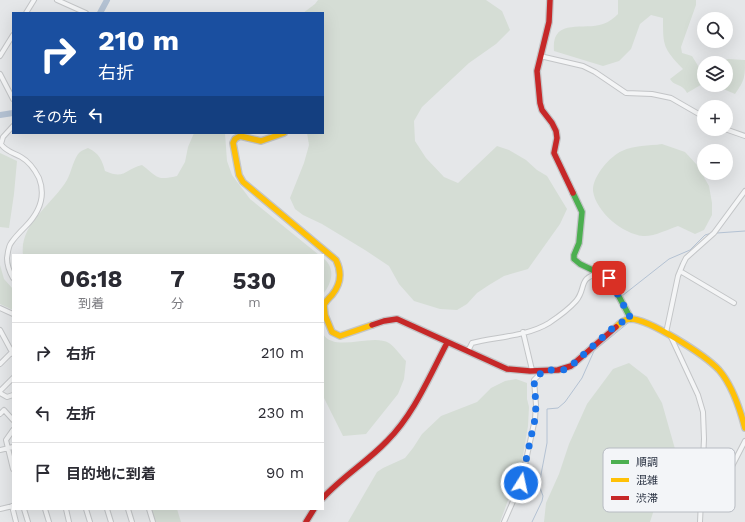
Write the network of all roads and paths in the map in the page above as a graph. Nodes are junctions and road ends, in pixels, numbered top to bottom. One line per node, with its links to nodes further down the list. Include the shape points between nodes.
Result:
1 (34, 0): 4 (street)
2 (57, 0): 5 (street)
3 (550, 0): 8 (street, via 549,22)
4 (27, 12)
5 (84, 12)
6 (12, 37): 7 (street)
7 (0, 56)
8 (540, 56): 11 (street, via 582,66 626,93 671,98); 19 (street, via 537,71 542,110 556,130 554,153 582,212 580,243 574,259)
9 (0, 74): 10 (street)
10 (12, 97)
11 (697, 113)
12 (12, 127): 16 (street)
13 (733, 132): 15 (street)
14 (281, 134): 22 (street, via 261,141 240,136 235,139 233,144 238,171 243,182 332,256 338,265 341,276 337,288)
15 (745, 136)
16 (0, 144): 20 (street, via 29,164 38,177 42,193 36,214 9,247 7,261)
17 (745, 191): 18 (street, via 714,233 686,258)
18 (680, 271): 21 (street); 29 (street)
19 (600, 273): 26 (street, via 609,278); 28 (street, via 586,278 576,301 551,322)
20 (12, 276)
21 (734, 303)
22 (324, 306)
23 (324, 306): 31 (street, via 332,332 340,336 397,319)
24 (0, 308): 25 (street)
25 (12, 314)
26 (631, 319): 29 (street); 36 (street, via 615,326 567,369)
27 (1, 332): 33 (street)
28 (523, 332): 32 (street, via 498,339 472,342); 35 (street)
29 (666, 333): 30 (street)
30 (671, 336): 42 (street, via 719,370 735,399); 47 (street, via 703,412)
31 (447, 343): 32 (street); 51 (street, via 416,403 402,424)
32 (468, 351): 35 (street, via 507,369)
33 (12, 353): 34 (street)
34 (0, 364)
35 (532, 370): 36 (street)
36 (544, 370): 73 (street, via 534,380 534,425 521,483)
37 (12, 379): 38 (street)
38 (0, 392): 39 (street, via 7,397)
39 (12, 395)
40 (0, 414): 41 (street, via 4,410)
41 (12, 419)
42 (745, 428)
43 (12, 431): 46 (street, via 6,440)
44 (745, 440): 49 (street)
45 (12, 447): 46 (street)
46 (7, 448): 48 (street); 50 (street)
47 (703, 448)
48 (0, 450)
49 (735, 460)
50 (12, 466)
51 (324, 497)
52 (12, 506): 53 (street)
53 (0, 508)
54 (13, 510): 64 (street)
55 (24, 510): 65 (street)
56 (45, 510): 66 (street)
57 (66, 510): 67 (street)
58 (86, 510): 68 (street)
59 (107, 510): 69 (street)
60 (128, 510): 70 (street)
61 (149, 510): 71 (street)
62 (313, 510): 72 (street)
63 (700, 512): 74 (street)
64 (16, 522)
65 (28, 522)
66 (49, 522)
67 (69, 522)
68 (90, 522)
69 (111, 522)
70 (132, 522)
71 (153, 522)
72 (306, 522)
73 (504, 522)
74 (700, 522)

